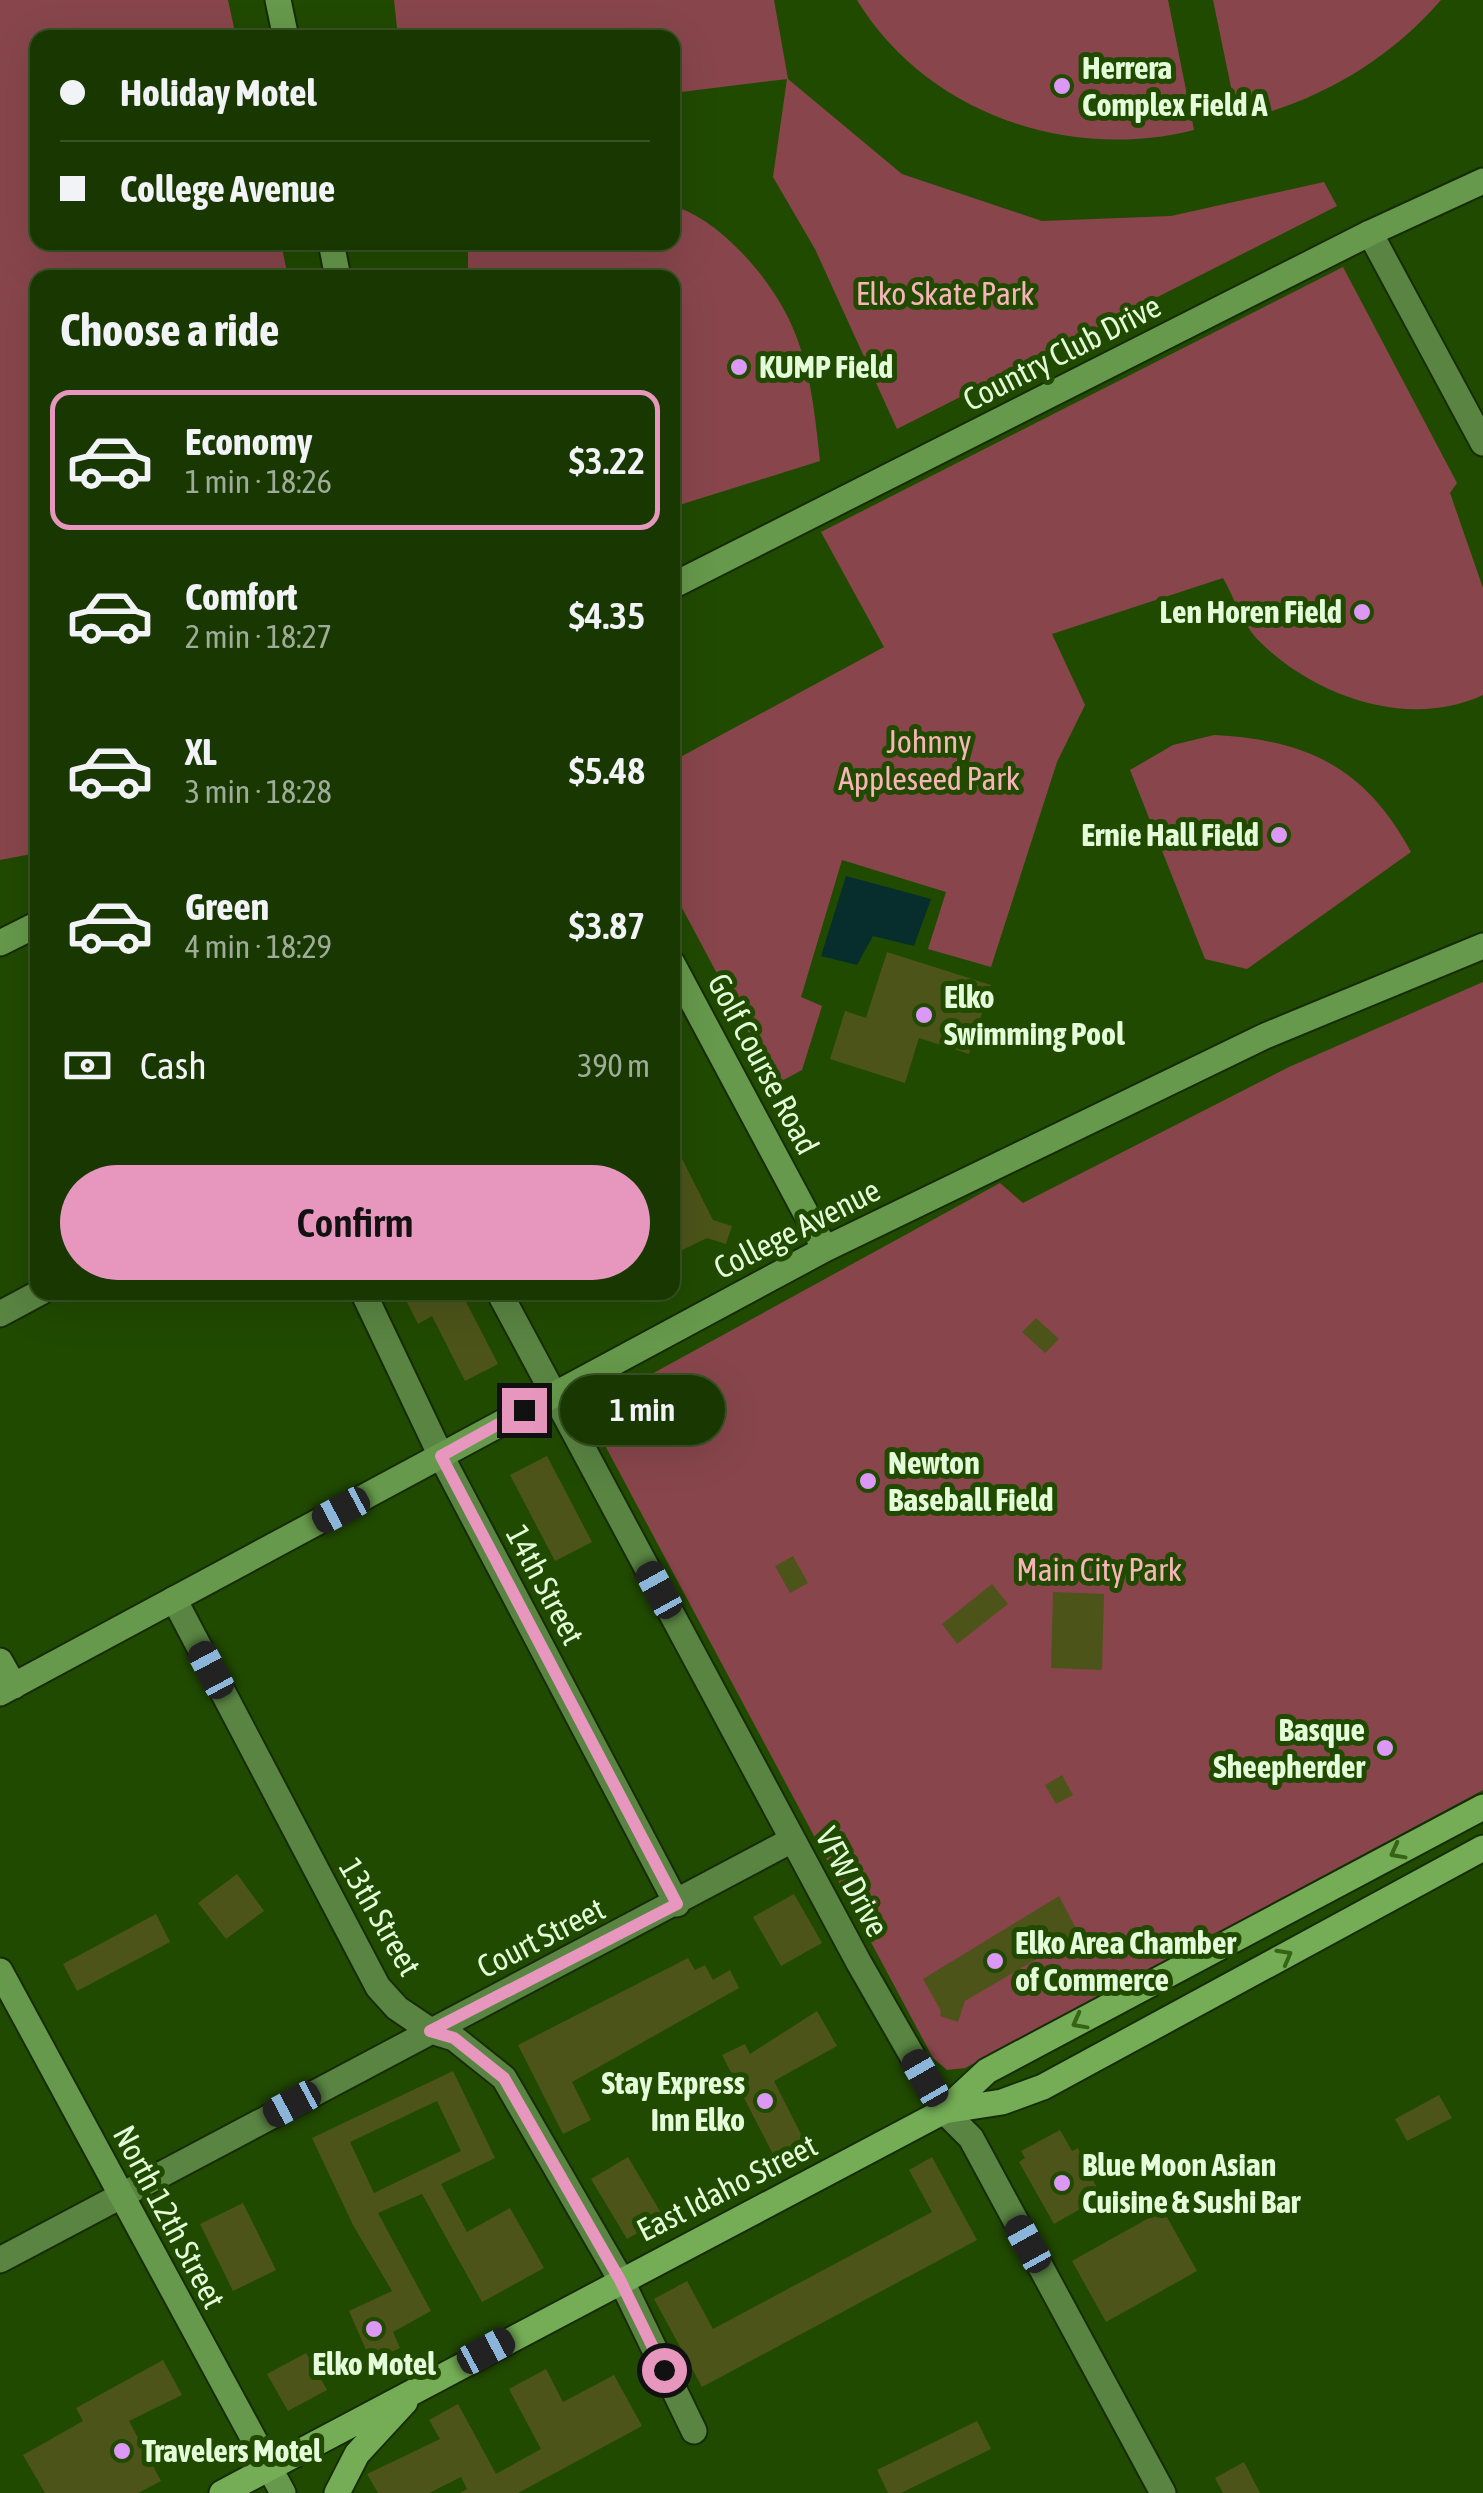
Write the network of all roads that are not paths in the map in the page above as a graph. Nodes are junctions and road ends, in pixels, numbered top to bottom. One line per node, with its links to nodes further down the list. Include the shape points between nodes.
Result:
1 (278, 0): 2 (street)
2 (284, 30)
3 (1483, 182): 4 (street, Country Club Drive)
4 (1370, 233): 5 (street); 6 (street, Country Club Drive)
5 (1483, 443)
6 (680, 582)
7 (30, 928): 8 (street)
8 (0, 943)
9 (1483, 946): 11 (street, College Avenue, via 1265,1036)
10 (680, 981): 11 (street, Golf Course Road)
11 (824, 1249): 16 (street, College Avenue)
12 (30, 1298): 15 (street)
13 (367, 1300): 17 (street, 14th Street)
14 (504, 1300): 16 (street, VFW Drive)
15 (0, 1314)
16 (552, 1396): 17 (street, College Avenue); 22 (street, VFW Drive)
17 (441, 1456): 18 (street, College Avenue); 24 (street, 14th Street)
18 (174, 1600): 20 (street, College Avenue); 26 (street, 13th Street, via 378,1987)
19 (0, 1661): 20 (street)
20 (7, 1690)
21 (1483, 1807): 27 (main road, East Idaho Street, one-way to 27, via 986,2071)
22 (792, 1840): 24 (street, Court Street); 27 (street, VFW Drive)
23 (1483, 1848): 27 (main road, East Idaho Street, one-way to 23, via 1044,2087)
24 (677, 1904): 26 (street, Court Street)
25 (0, 1971): 28 (street, North 12th Street)
26 (430, 2031): 28 (street, Court Street); 30 (street, 13th Street, via 454,2038 504,2078)
27 (944, 2111): 30 (main road, East Idaho Street); 37 (street, VFW Drive, via 971,2138)
28 (120, 2193): 29 (street, Court Street); 33 (street, North 12th Street)
29 (0, 2260)
30 (620, 2280): 31 (main road, East Idaho Street); 32 (street, 13th Street)
31 (420, 2387): 33 (main road, East Idaho Street); 36 (main road, via 357,2454)
32 (694, 2431)
33 (270, 2467): 34 (main road, East Idaho Street); 35 (street, North 12th Street)
34 (222, 2493)
35 (283, 2493)
36 (338, 2493)
37 (1163, 2493)

